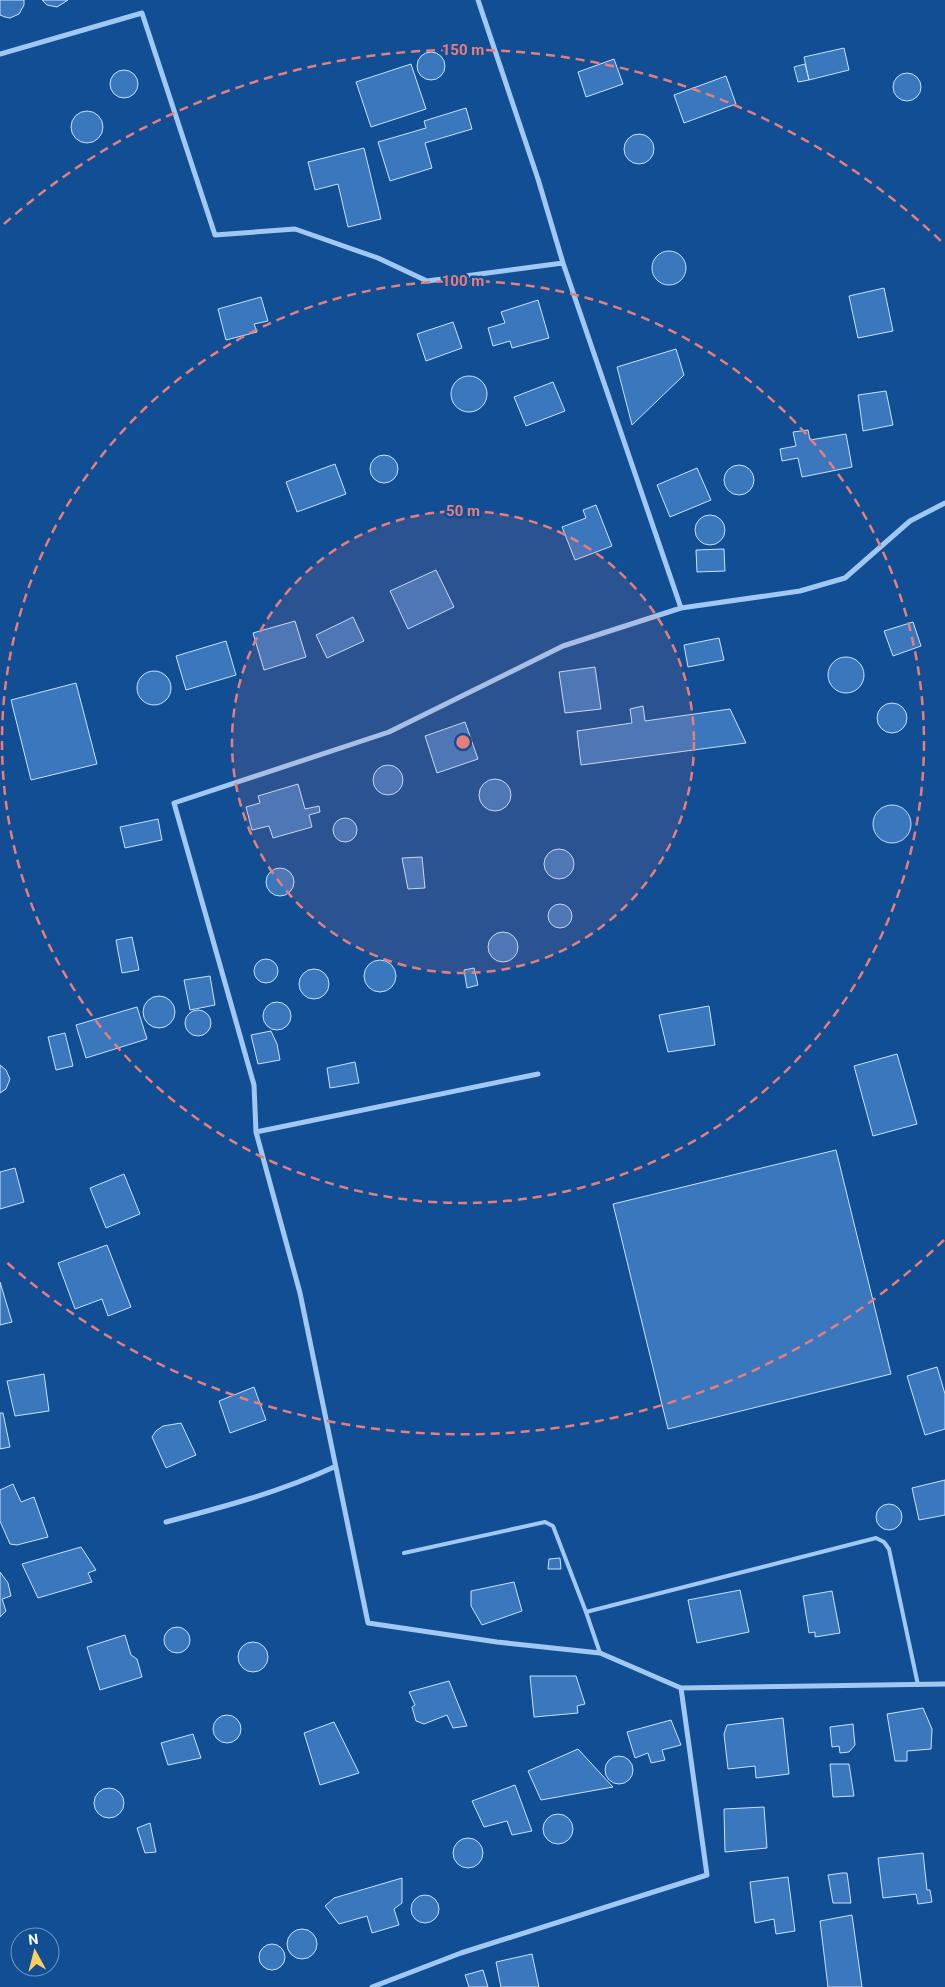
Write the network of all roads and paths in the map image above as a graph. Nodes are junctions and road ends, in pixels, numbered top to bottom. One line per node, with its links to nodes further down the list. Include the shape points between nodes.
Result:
1 (478, 0): 3 (street)
2 (0, 54): 3 (street, via 142,13 215,235 295,229 378,258 427,281)
3 (563, 263): 5 (street)
4 (945, 503): 5 (street, via 910,521 845,578 800,591)
5 (681, 608): 7 (street, via 563,646 389,732 174,803 254,1085)
6 (538, 1074): 7 (street)
7 (256, 1132): 8 (street, via 300,1292)
8 (334, 1466): 9 (street, via 305,1480 244,1501); 12 (street, via 368,1623)
9 (166, 1522)
10 (404, 1552): 11 (lane, via 545,1522 553,1526)
11 (586, 1612): 12 (lane); 14 (lane, via 876,1538 889,1549)
12 (600, 1654): 15 (street)
13 (945, 1684): 14 (street)
14 (918, 1685): 15 (street)
15 (680, 1688): 16 (street, via 707,1875 461,1953)
16 (372, 1987)

